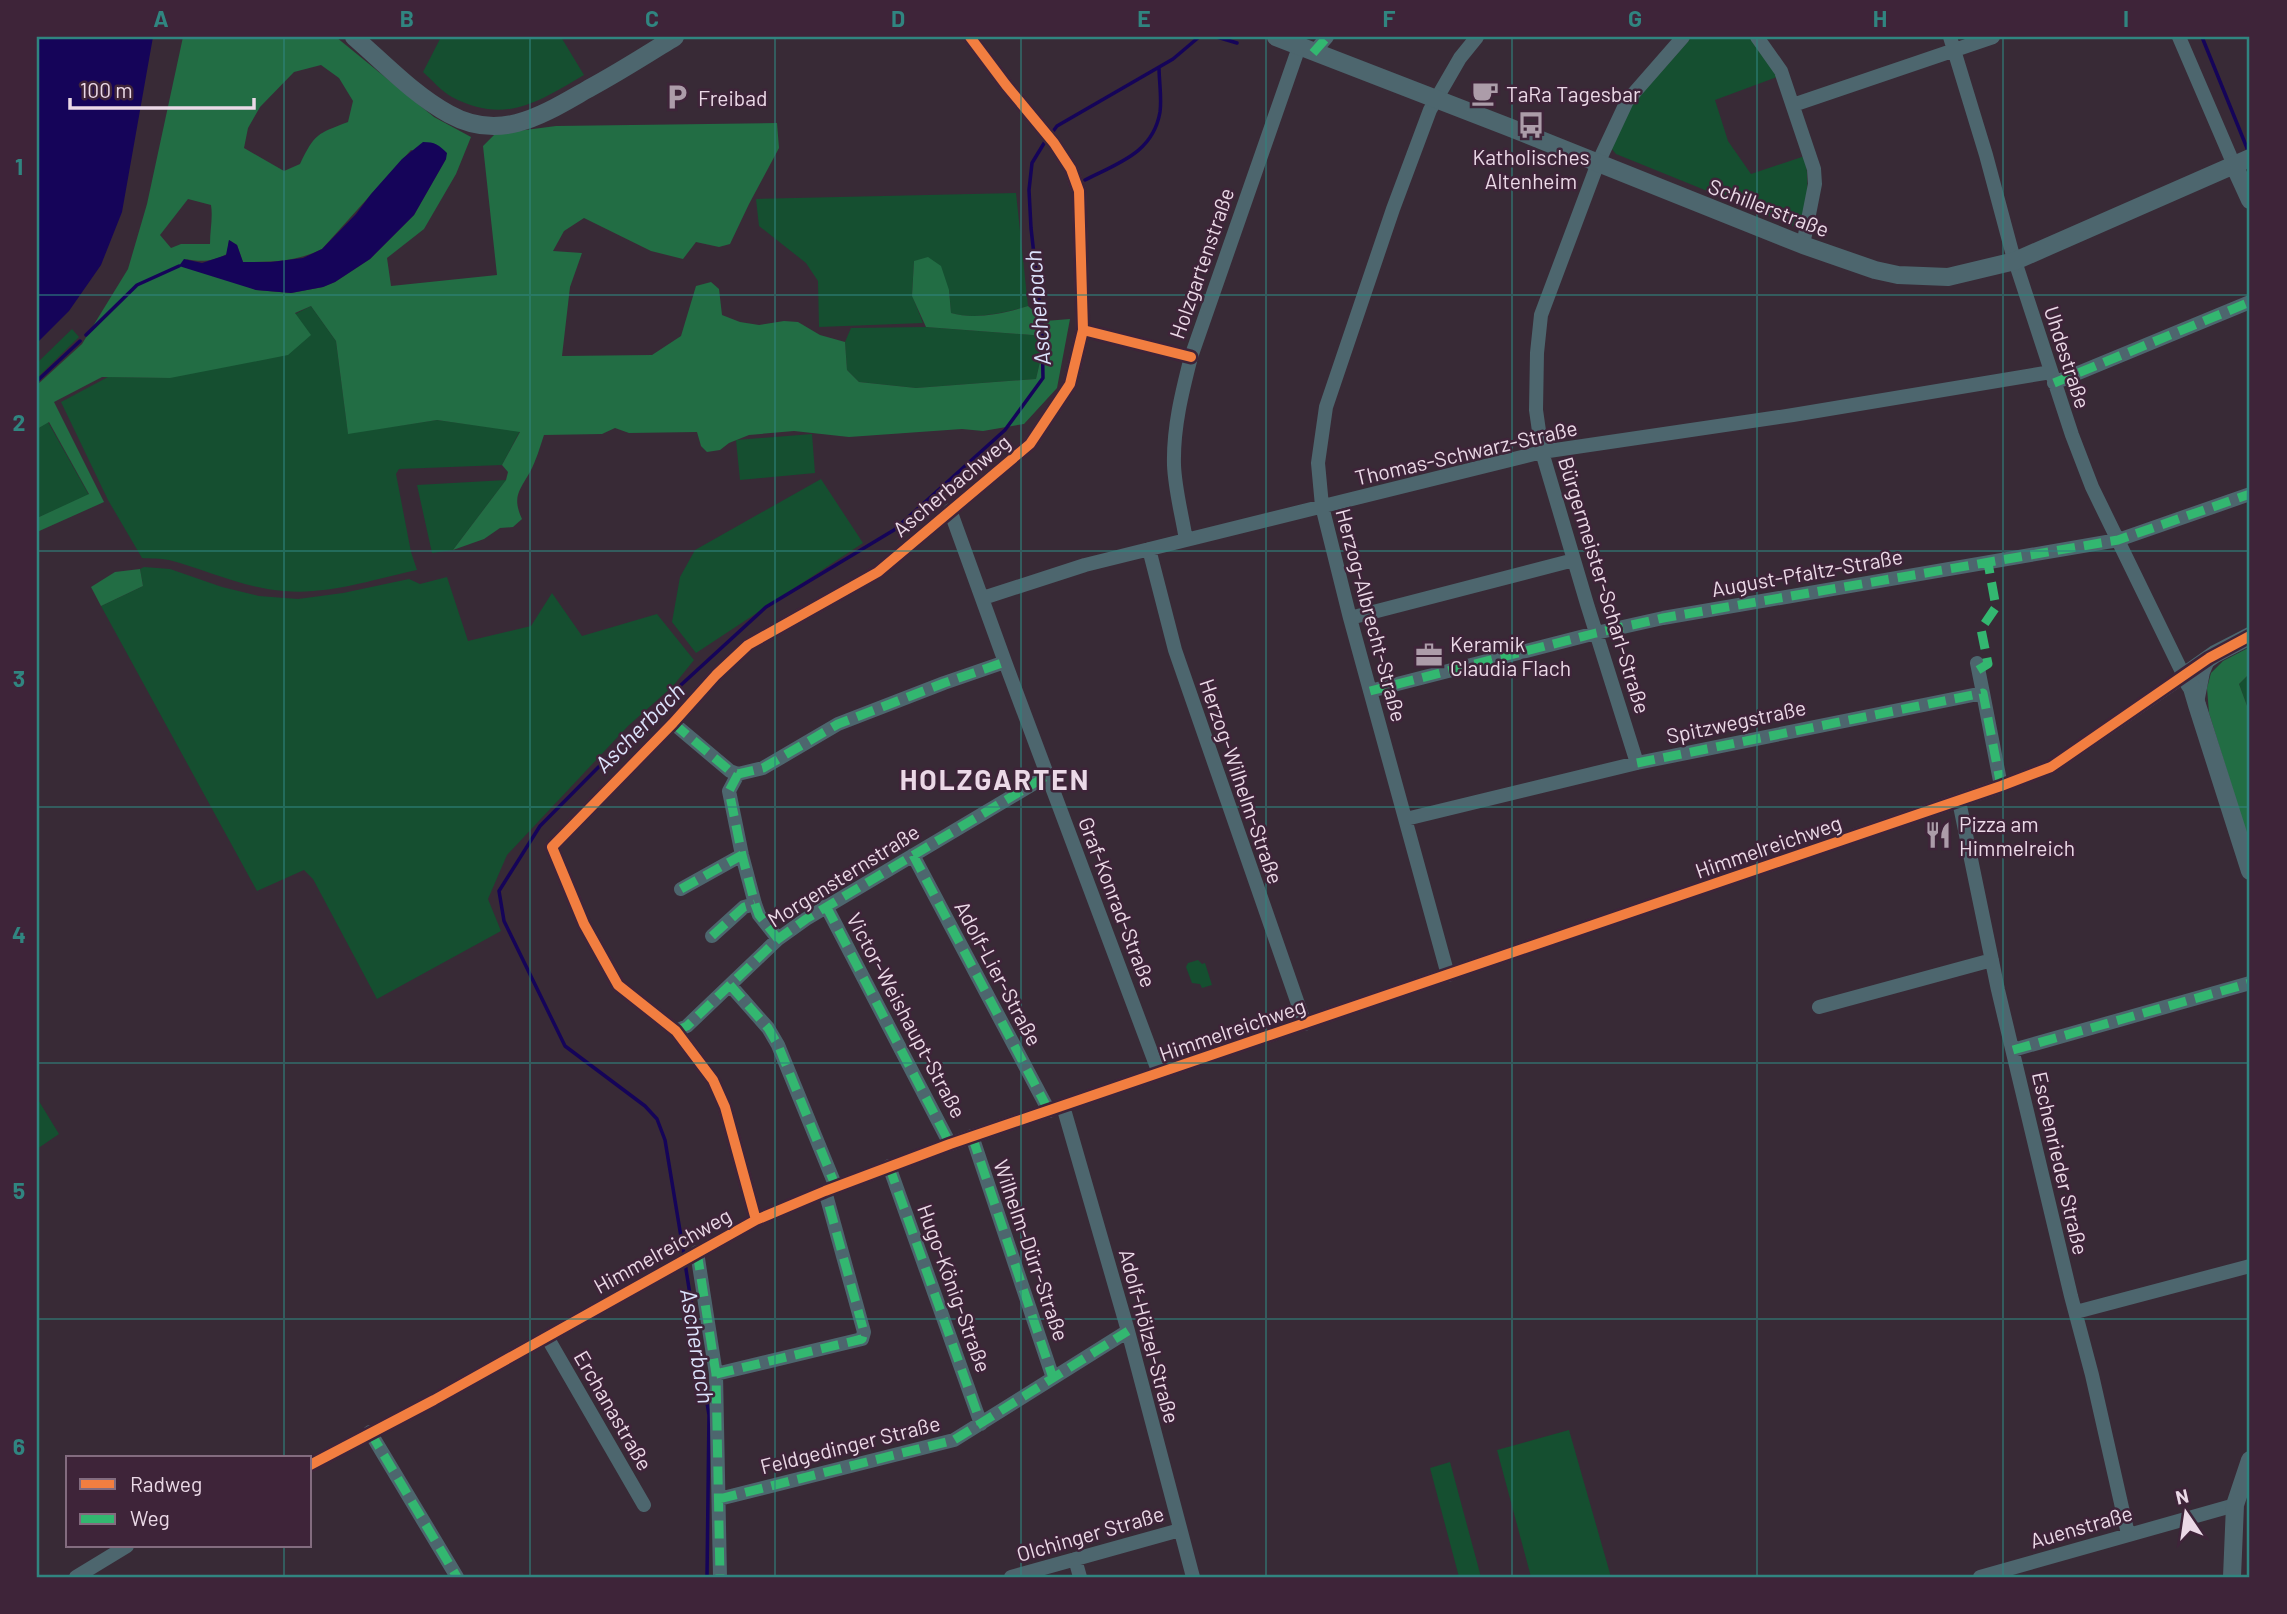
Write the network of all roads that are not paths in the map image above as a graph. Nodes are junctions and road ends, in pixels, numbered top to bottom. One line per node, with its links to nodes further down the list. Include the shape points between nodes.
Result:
1 (354, 37): 2 (street, via 440,109 471,123 494,126 544,114)
2 (675, 37)
3 (970, 37): 25 (street, Ascherbachweg, via 1071,169 1079,191 1083,330 1070,384 1030,444)
4 (1276, 37): 12 (street, Schillerstraße)
5 (1327, 37): 12 (street)
6 (1477, 37): 13 (street, Herzog-Albrecht-Straße)
7 (1684, 37): 16 (street, Bürgermeister-Scharl-Straße, via 1627,101)
8 (1757, 37): 14 (street, via 1781,71)
9 (1993, 37): 11 (street)
10 (2179, 37): 15 (street, via 2196,79)
11 (1952, 43): 14 (street); 19 (street, Uhdestraße)
12 (1306, 50): 13 (street, Schillerstraße); 26 (street, Holzgartenstraße, via 1191,357 1174,441)
13 (1436, 99): 16 (street, Schillerstraße); 24 (street, Herzog-Albrecht-Straße, via 1326,407 1318,463)
14 (1793, 105): 18 (street, via 1814,169)
15 (2242, 161): 17 (street); 19 (street, Schillerstraße)
16 (1598, 163): 18 (street, Schillerstraße); 22 (street, Bürgermeister-Scharl-Straße, via 1541,315 1536,403)
17 (2250, 200)
18 (1803, 245): 19 (street, Schillerstraße, via 1898,275 1948,277)
19 (2015, 261): 21 (street, Uhdestraße)
20 (2250, 302): 21 (street, Thomas-Schwarz-Straße)
21 (2052, 378): 22 (street, Thomas-Schwarz-Straße); 27 (street, Uhdestraße, via 2092,487)
22 (1542, 452): 24 (street, Thomas-Schwarz-Straße); 29 (street, Bürgermeister-Scharl-Straße)
23 (2250, 494): 27 (street, August-Pfaltz-Straße)
24 (1322, 506): 26 (street, Thomas-Schwarz-Straße); 31 (street, Herzog-Albrecht-Straße)
25 (950, 510): 30 (street, Graf-Konrad-Straße); 41 (street, Ascherbachweg, via 878,572 748,645)
26 (1186, 540): 28 (street, Thomas-Schwarz-Straße)
27 (2118, 540): 32 (street, August-Pfaltz-Straße); 37 (street, Uhdestraße)
28 (1149, 549): 30 (street, Thomas-Schwarz-Straße); 61 (street, Herzog-Wilhelm-Straße, via 1179,663)
29 (1574, 560): 31 (street); 32 (street, Bürgermeister-Scharl-Straße)
30 (983, 598): 35 (street, Graf-Konrad-Straße)
31 (1350, 618): 38 (street, Herzog-Albrecht-Straße)
32 (1596, 633): 38 (street, August-Pfaltz-Straße); 42 (street, Bürgermeister-Scharl-Straße)
33 (2250, 636): 34 (street)
34 (2209, 658): 37 (street); 40 (street)
35 (1005, 662): 43 (street, via 838,724 763,768); 44 (street, Graf-Konrad-Straße)
36 (1977, 663): 39 (street)
37 (2184, 676): 40 (street); 45 (street, Himmelreichweg, via 2051,767)
38 (1370, 691): 47 (street, Herzog-Albrecht-Straße)
39 (1983, 693): 42 (street, Spitzwegstraße); 45 (street)
40 (2197, 705): 50 (street)
41 (673, 723): 43 (street); 62 (street, Ascherbachweg, via 552,847 584,924 618,985)
42 (1637, 763): 47 (street, Spitzwegstraße)
43 (738, 774): 48 (street, via 729,791)
44 (1048, 775): 49 (street, Morgensternstraße); 64 (street, Graf-Konrad-Straße)
45 (2001, 786): 46 (street, Himmelreichweg)
46 (1959, 801): 56 (street, Eschenrieder Straße); 57 (street, Himmelreichweg)
47 (1406, 819): 57 (street, Herzog-Albrecht-Straße)
48 (742, 855): 51 (street); 52 (street)
49 (913, 855): 53 (street, Morgensternstraße); 66 (street, Adolf-Lier-Straße)
50 (2250, 871)
51 (681, 889)
52 (755, 904): 54 (street, via 744,907); 55 (street)
53 (826, 906): 55 (street, Morgensternstraße); 68 (street, Victor-Weishaupt-Straße)
54 (712, 936)
55 (778, 939): 59 (street, Morgensternstraße)
56 (1992, 960): 60 (street); 63 (street, Eschenrieder Straße)
57 (1448, 975): 61 (street, Himmelreichweg)
58 (2250, 983): 63 (street)
59 (730, 985): 62 (street, Morgensternstraße); 70 (street, via 778,1045)
60 (1819, 1007)
61 (1305, 1024): 64 (street, Himmelreichweg)
62 (676, 1031): 71 (street, via 713,1080 725,1107)
63 (2013, 1050): 74 (street, Eschenrieder Straße)
64 (1159, 1073): 65 (street, Himmelreichweg)
65 (1063, 1106): 66 (street, Himmelreichweg); 75 (street, Adolf-Hölzel-Straße)
66 (1049, 1111): 67 (street, Himmelreichweg)
67 (972, 1136): 68 (street, Himmelreichweg); 78 (street, Wilhelm-Dürr-Straße)
68 (950, 1144): 69 (street, Himmelreichweg)
69 (888, 1166): 70 (street, Himmelreichweg); 79 (street, Hugo-König-Straße)
70 (830, 1189): 71 (street, Himmelreichweg); 77 (street, via 862,1339)
71 (756, 1220): 72 (street, Himmelreichweg)
72 (694, 1254): 76 (street, Himmelreichweg); 77 (street)
73 (2250, 1266): 74 (street)
74 (2076, 1312): 87 (street, Eschenrieder Straße)
75 (1128, 1331): 78 (street, Feldgedinger Straße); 86 (street, Adolf-Hölzel-Straße)
76 (547, 1336): 80 (street, Himmelreichweg); 84 (street, Erchanastraße)
77 (716, 1374): 83 (street)
78 (1053, 1378): 79 (street, Feldgedinger Straße)
79 (981, 1424): 83 (street, Feldgedinger Straße, via 954,1440)
80 (370, 1432): 82 (street, Himmelreichweg); 91 (street)
81 (2250, 1460): 85 (street)
82 (312, 1464)
83 (719, 1499): 92 (street)
84 (644, 1505)
85 (2235, 1505): 87 (street, Auenstraße); 97 (street)
86 (1180, 1530): 89 (street, Olchinger Straße); 95 (street, Adolf-Hölzel-Straße)
87 (2127, 1534): 96 (street, Auenstraße)
88 (124, 1548): 90 (street)
89 (1075, 1559): 93 (street, Olchinger Straße); 94 (street)
90 (76, 1577)
91 (457, 1577)
92 (720, 1577)
93 (1011, 1577)
94 (1080, 1577)
95 (1193, 1577)
96 (1980, 1577)
97 (2232, 1577)

